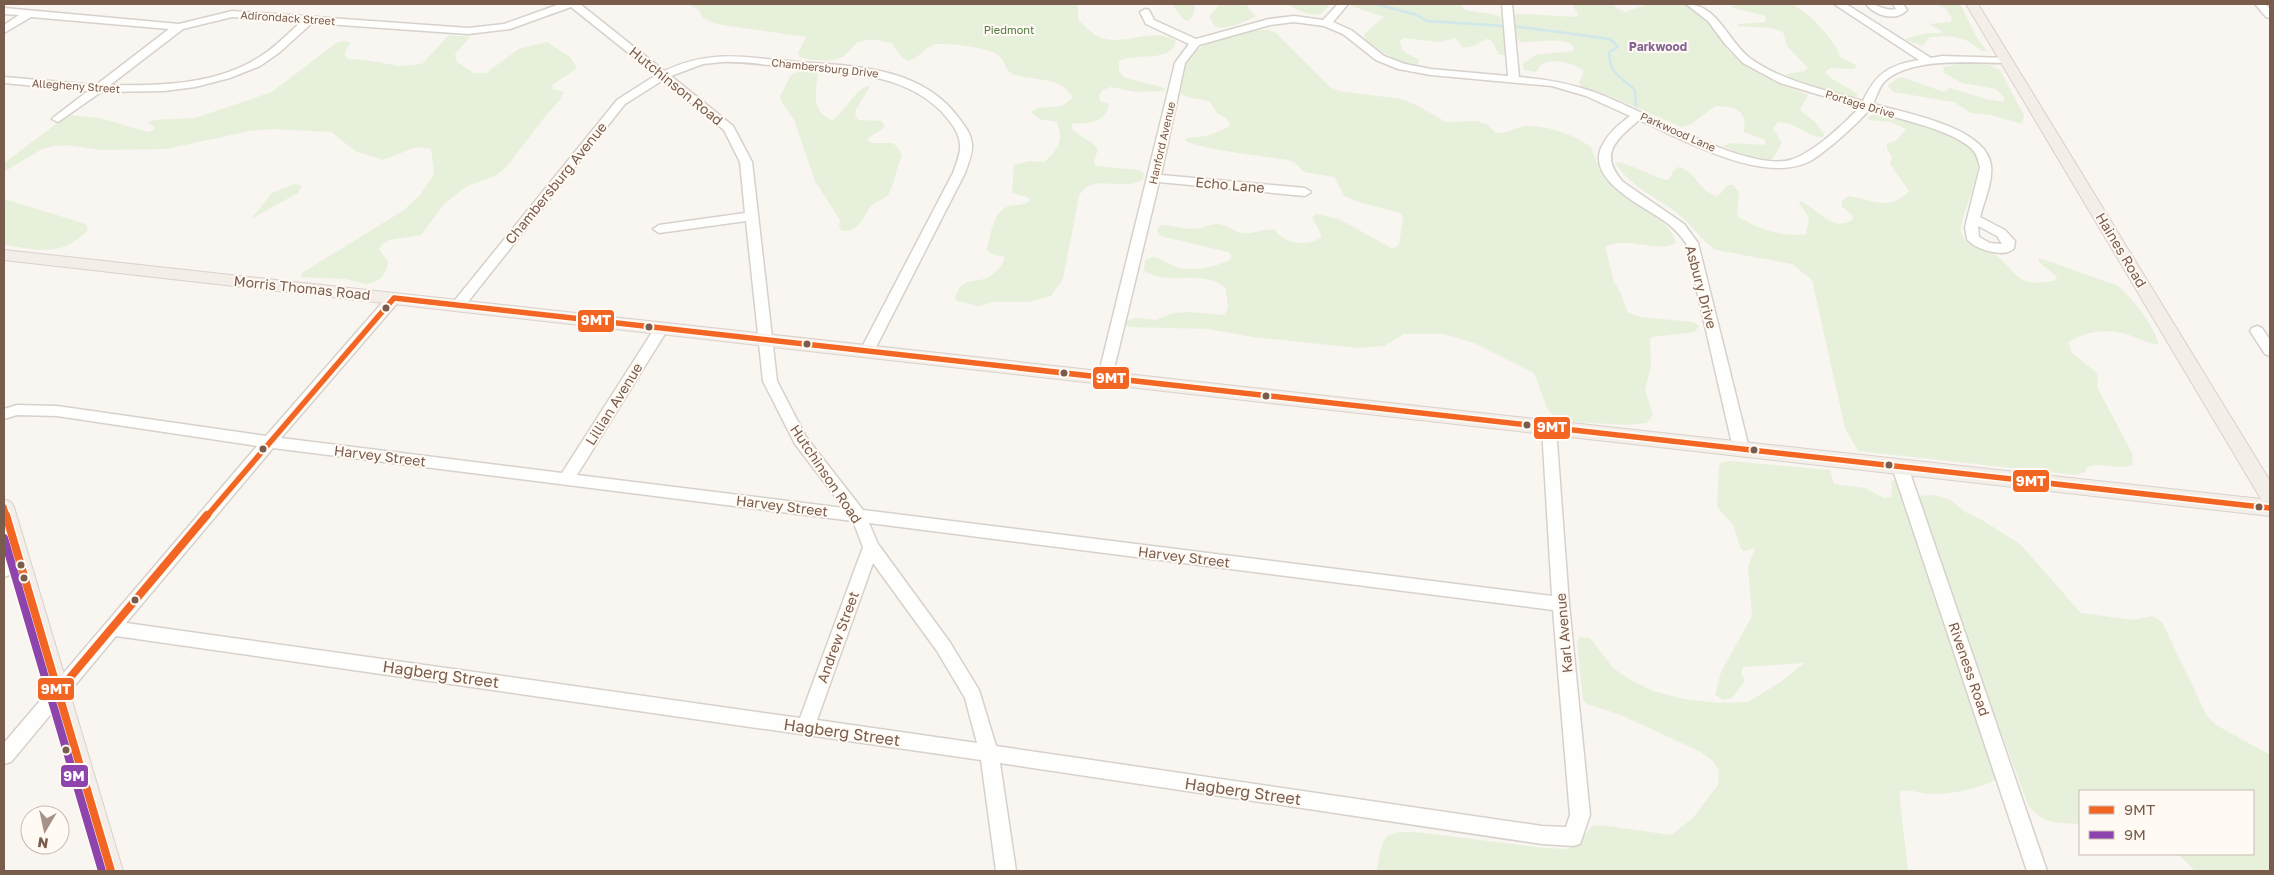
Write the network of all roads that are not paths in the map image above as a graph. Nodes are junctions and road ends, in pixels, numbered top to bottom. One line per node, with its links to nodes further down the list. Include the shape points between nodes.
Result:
1 (569, 4): 16 (street, Adirondack Street, via 506,27 487,30)
2 (574, 4): 23 (street, Hutchinson Road)
3 (1343, 4): 17 (street)
4 (1507, 4): 24 (street)
5 (1691, 4): 27 (street, Portage Drive, via 1712,19 1737,52 1764,71 1784,81)
6 (1839, 4): 14 (street)
7 (1898, 4): 10 (street, via 1902,10 1898,13 1883,12)
8 (1972, 4): 22 (main road, Haines Road)
9 (2260, 4): 15 (street)
10 (1873, 6): 14 (street)
11 (4, 11): 13 (street, Adirondack Street)
12 (1145, 12): 20 (street, via 1150,22)
13 (29, 13): 18 (street, Adirondack Street); 19 (street)
14 (1853, 13): 21 (street)
15 (2270, 15)
16 (309, 20): 18 (street, Adirondack Street, via 232,14); 26 (street, Allegheny Street, via 258,63 227,75 155,88)
17 (1326, 23): 20 (street, via 1294,19 1269,22); 24 (street, Parkwood Lane, via 1347,32 1380,58 1402,67)
18 (179, 27): 26 (street)
19 (4, 30)
20 (1195, 43): 30 (street, Hanford Avenue, via 1180,63)
21 (1927, 60): 22 (street, Parkwood Lane); 27 (street, Parkwood Lane, via 1883,77)
22 (2005, 60): 50 (main road, Haines Road)
23 (666, 76): 32 (street, Hutchinson Road, via 729,128 746,162); 37 (street, Chambersburg Avenue, via 642,86 621,102); 41 (street, Chambersburg Drive, via 713,59 857,70 914,84 940,102 960,125 966,145 959,174)
24 (1514, 79): 28 (street, Parkwood Lane, via 1553,83 1590,94)
25 (4, 80): 26 (street, Allegheny Street)
26 (100, 89): 29 (street)
27 (1866, 106): 28 (street, Parkwood Lane, via 1807,158 1789,164 1765,164 1736,158); 33 (street, Portage Drive, via 1951,131 1976,145 1985,156 1986,167)
28 (1638, 115): 47 (street, Asbury Drive, via 1614,137 1606,149 1605,164 1613,178 1628,192 1680,227 1692,243)
29 (58, 119)
30 (1154, 178): 31 (street, Echo Lane); 43 (street, Hanford Avenue)
31 (1305, 192)
32 (751, 216): 34 (street); 40 (street, Hutchinson Road)
33 (1973, 218)
34 (659, 229)
35 (4, 255): 36 (main road, Morris Thomas Road)
36 (394, 298): 37 (main road, Morris Thomas Road); 46 (street)
37 (458, 305): 38 (main road, Morris Thomas Road)
38 (661, 329): 40 (main road, Morris Thomas Road); 49 (street, Lillian Avenue)
39 (2257, 331): 42 (street)
40 (766, 339): 41 (main road, Morris Thomas Road); 53 (street, Hutchinson Road, via 770,381 800,440)
41 (867, 351): 43 (main road, Morris Thomas Road)
42 (2270, 351)
43 (1105, 377): 45 (main road, Morris Thomas Road)
44 (4, 414): 46 (street, Harvey Street, via 17,410 57,411)
45 (1549, 428): 47 (main road, Morris Thomas Road); 56 (street, Karl Avenue)
46 (269, 442): 49 (street, Harvey Street); 57 (street)
47 (1741, 448): 48 (main road, Morris Thomas Road)
48 (1900, 467): 52 (main road, Morris Thomas Road); 65 (street, Riveness Road)
49 (568, 478): 53 (street, Harvey Street)
50 (2270, 496)
51 (4, 507): 55 (main road)
52 (2270, 508)
53 (858, 516): 54 (street, Hutchinson Road); 56 (street, Harvey Street)
54 (871, 547): 59 (street, Andrew Street); 60 (street, Hutchinson Road, via 943,646 973,696)
55 (12, 567): 58 (main road)
56 (1562, 604): 62 (street, Karl Avenue, via 1580,815)
57 (111, 628): 58 (street); 59 (street, Hagberg Street)
58 (56, 693): 61 (street); 63 (main road)
59 (806, 727): 60 (street, Hagberg Street)
60 (989, 753): 62 (street, Hagberg Street); 64 (street, Hutchinson Road)
61 (4, 756)
62 (1573, 837)
63 (111, 871)
64 (1006, 871)
65 (2037, 871)

